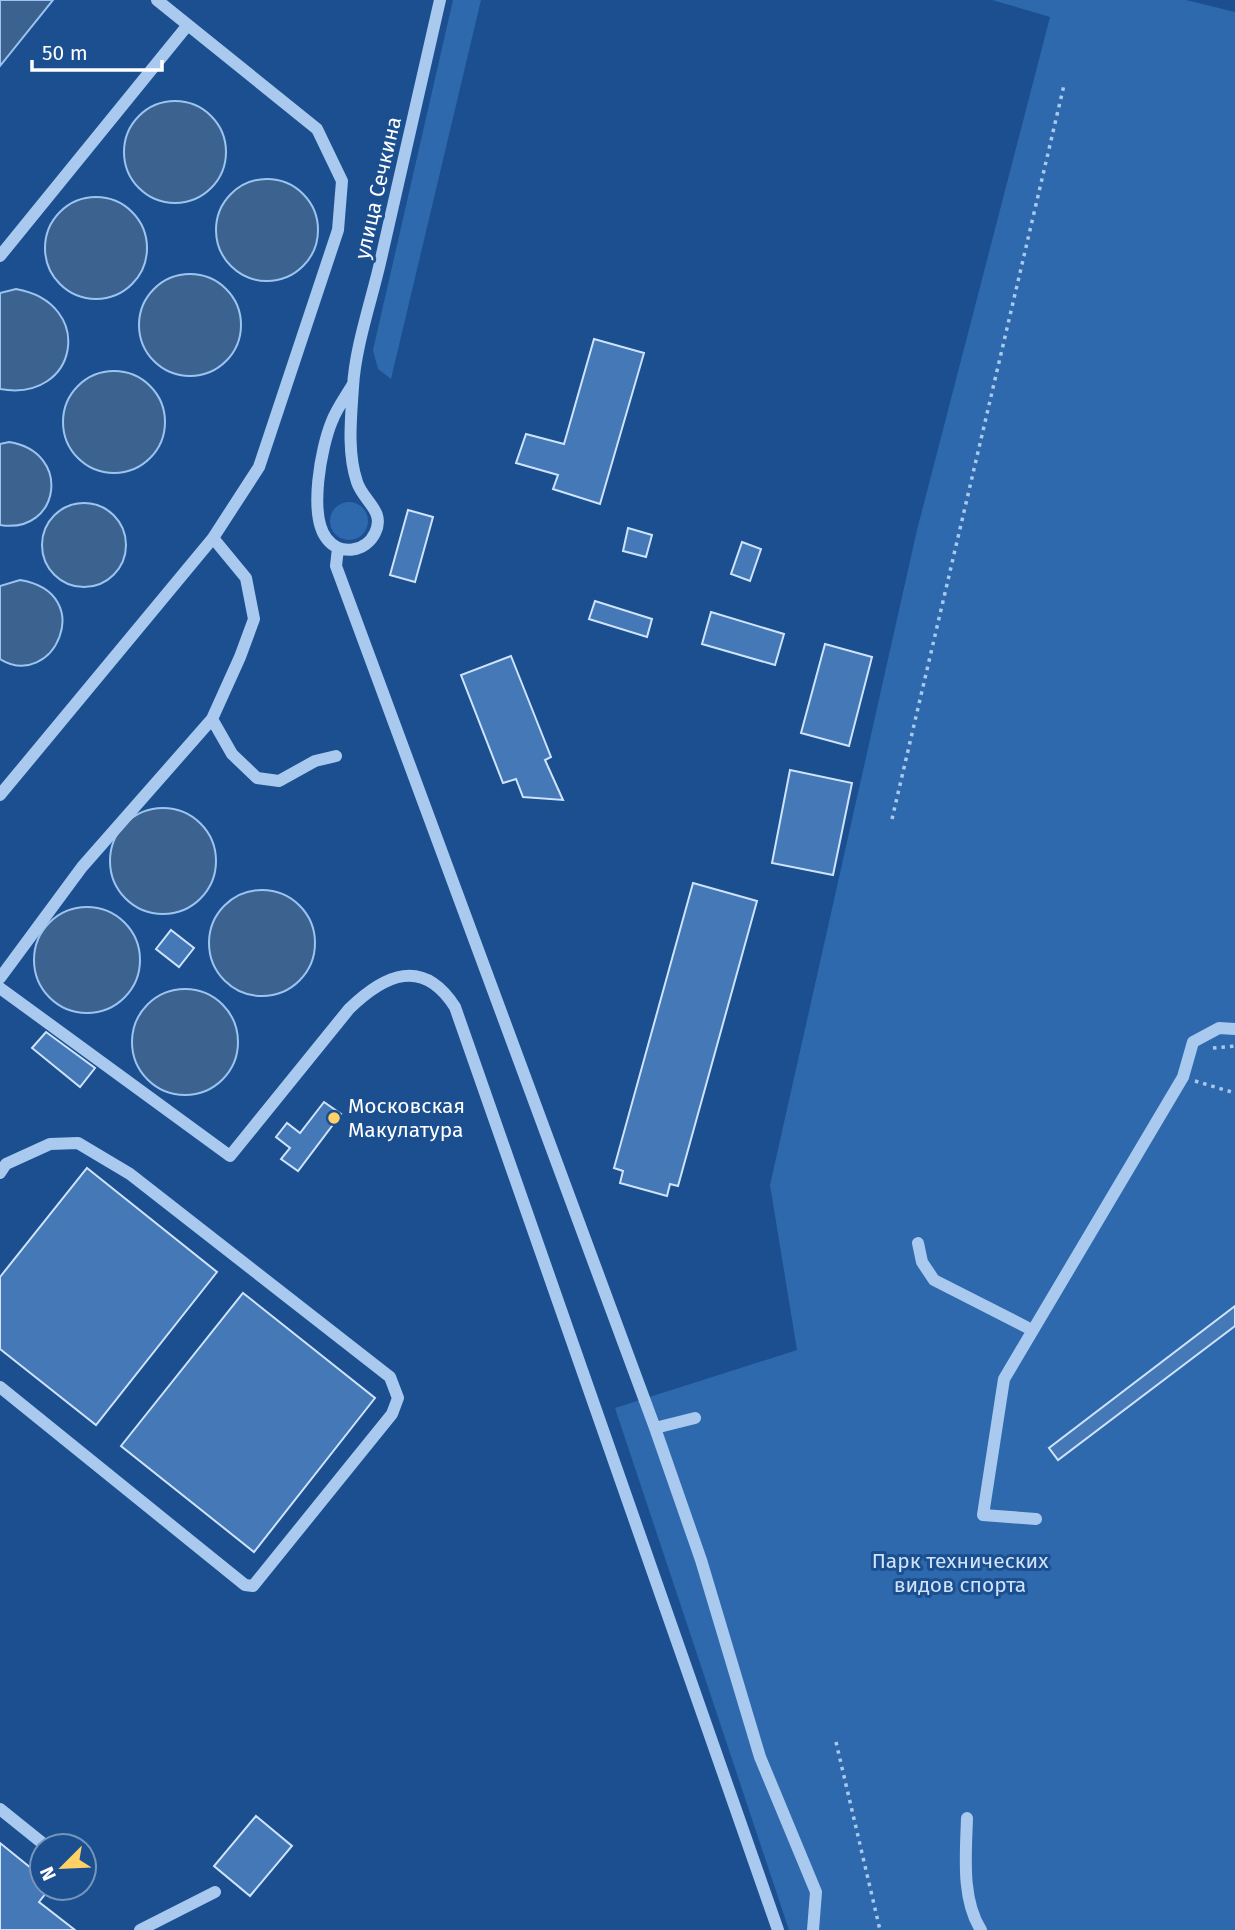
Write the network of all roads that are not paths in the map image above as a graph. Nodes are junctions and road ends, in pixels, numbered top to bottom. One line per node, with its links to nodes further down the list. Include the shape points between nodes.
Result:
1 (157, 0): 3 (street)
2 (440, 0): 5 (street, улица Сечкина)
3 (187, 26): 4 (street); 6 (street, via 317,129 342,181 338,230 259,467)
4 (0, 256)
5 (353, 384): 7 (street, улица Сечкина, via 332,421 321,461 319,518 324,536); 7 (street, улица Сечкина, via 351,457 357,483 378,521 365,545)
6 (213, 538): 8 (street, via 246,578 254,619); 10 (street)
7 (338, 548): 19 (street, via 336,566)
8 (212, 719): 9 (street, via 232,754 257,778 279,781 315,761); 11 (street, via 82,867)
9 (337, 756)
10 (0, 795)
11 (0, 978)
12 (0, 988): 26 (street, via 230,1156 368,991 390,979 409,976 443,988 455,1007)
13 (1235, 1029): 16 (street, via 1219,1028 1193,1042 1183,1077)
14 (0, 1173): 17 (street, via 6,1164 50,1144 78,1143 130,1174 390,1377 398,1398 392,1414 253,1586 245,1585)
15 (918, 1243): 16 (street, via 922,1262 934,1280)
16 (1032, 1330): 20 (street, via 1004,1379 983,1514)
17 (0, 1387)
18 (695, 1418): 19 (street)
19 (655, 1428): 27 (street, via 701,1560 760,1757 816,1892)
20 (1036, 1519)
21 (0, 1809): 23 (street)
22 (967, 1818): 28 (street, via 965,1866)
23 (29, 1832)
24 (215, 1892): 25 (street)
25 (140, 1930)
26 (778, 1930)
27 (813, 1930)
28 (981, 1930)

